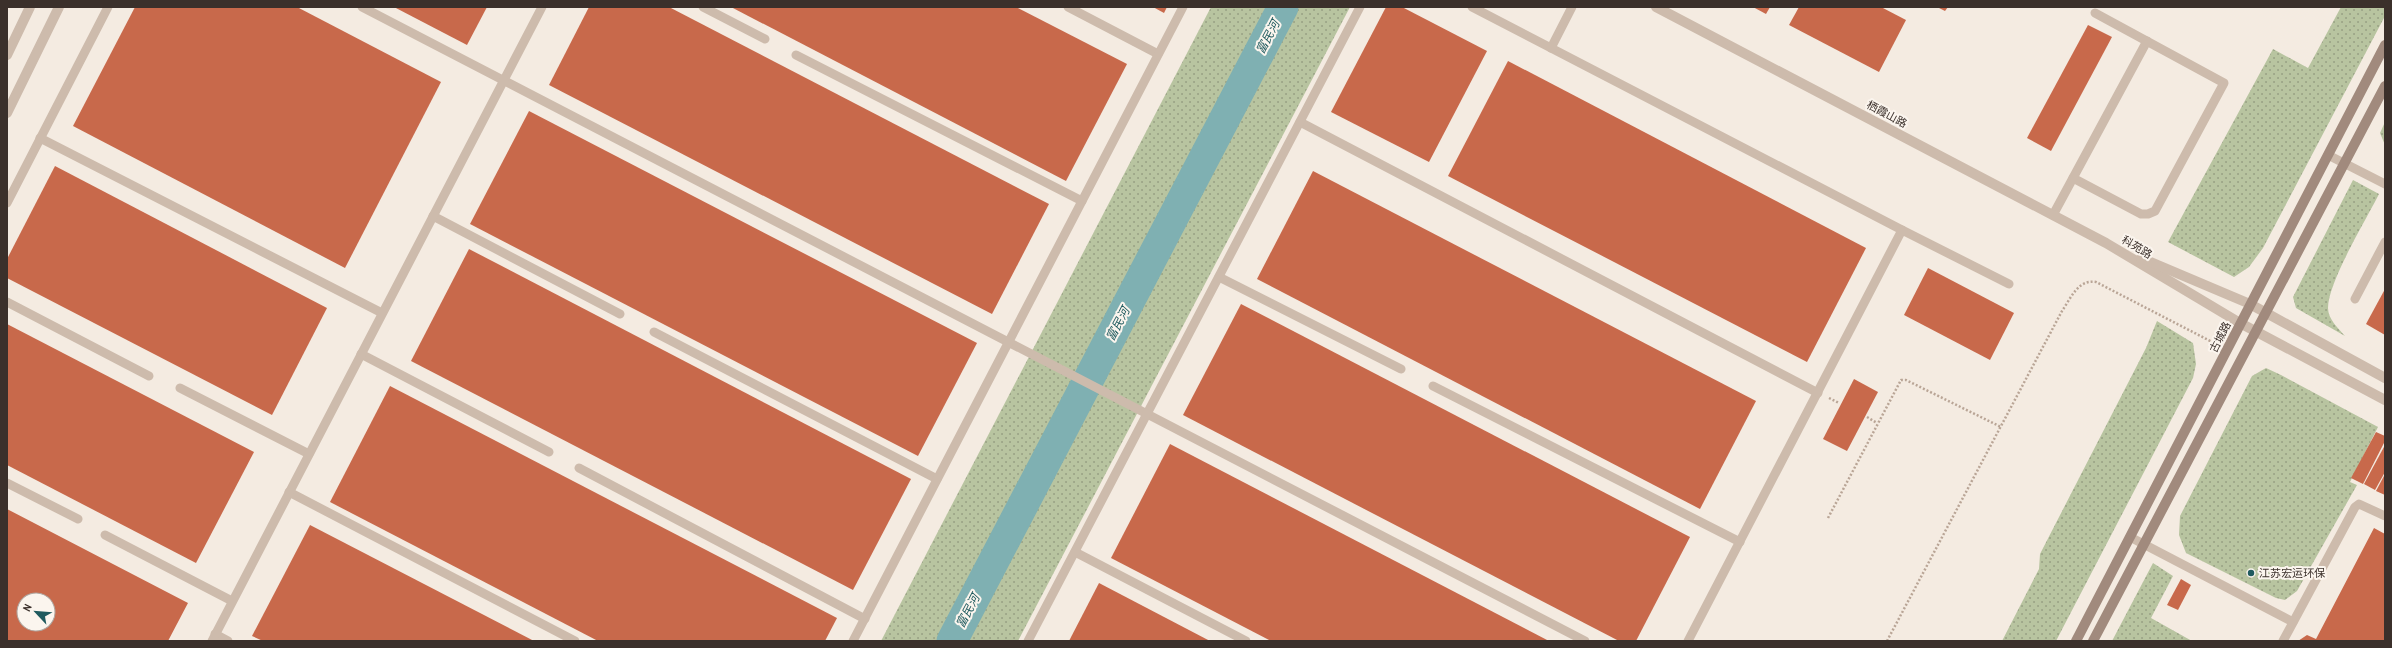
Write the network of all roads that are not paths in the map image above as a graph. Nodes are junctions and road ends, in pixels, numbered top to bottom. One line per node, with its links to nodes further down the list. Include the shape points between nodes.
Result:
1 (30, 7): 19 (street)
2 (59, 7): 23 (street)
3 (108, 7): 25 (lane)
4 (362, 7): 21 (lane)
5 (542, 7): 21 (lane)
6 (703, 7): 14 (lane)
7 (1068, 7): 18 (lane)
8 (1183, 7): 18 (lane)
9 (1360, 7): 24 (lane)
10 (1472, 7): 17 (lane)
11 (1572, 7): 17 (lane)
12 (1656, 7): 32 (street, 栖霞山路)
13 (2095, 14): 15 (lane)
14 (765, 39)
15 (2147, 41): 28 (lane); 28 (lane, via 2224,83 2155,211 2141,214)
16 (2385, 45): 26 (main road, 古城路)
17 (1550, 48): 34 (lane)
18 (1158, 54): 30 (lane)
19 (7, 55)
20 (796, 55): 30 (lane)
21 (504, 80): 33 (lane); 48 (lane)
22 (2385, 86): 27 (main road)
23 (7, 113)
24 (1300, 122): 37 (lane); 55 (lane)
25 (40, 138): 31 (lane); 43 (lane)
26 (2328, 155): 27 (lane); 41 (main road, 古城路)
27 (2345, 163): 29 (lane); 42 (main road)
28 (2073, 178): 32 (lane)
29 (2385, 184)
30 (1082, 201): 48 (lane)
31 (7, 203)
32 (2053, 215): 36 (street, 栖霞山路)
33 (433, 216): 43 (lane); 44 (lane)
34 (1902, 230): 38 (lane); 55 (lane)
35 (2385, 242): 39 (lane)
36 (2106, 243): 41 (street, 科苑路); 45 (street, 科苑路)
37 (1219, 277): 50 (lane); 57 (lane)
38 (2009, 284)
39 (2356, 299)
40 (7, 302): 51 (lane)
41 (2250, 304): 42 (street, 科苑路); 45 (main road, 古城路)
42 (2267, 313): 47 (main road); 52 (street, 科苑路)
43 (382, 314): 49 (lane)
44 (620, 314)
45 (2240, 323): 47 (street, 科苑路); 67 (main road, 古城路)
46 (654, 332): 61 (lane)
47 (2257, 332): 56 (street, 科苑路); 69 (main road)
48 (1009, 342): 57 (lane); 61 (lane)
49 (361, 354): 58 (lane); 59 (lane)
50 (1401, 369)
51 (149, 376)
52 (2385, 378)
53 (1433, 386): 68 (lane)
54 (180, 388): 59 (lane)
55 (1818, 393): 68 (lane)
56 (2385, 400)
57 (1147, 414): 70 (lane); 80 (lane)
58 (549, 452)
59 (309, 454): 63 (lane)
60 (579, 468): 72 (lane)
61 (937, 479): 72 (lane)
62 (7, 483): 65 (lane)
63 (289, 492): 71 (lane); 76 (lane)
64 (2385, 516): 73 (lane, via 2364,505 2359,504 2355,507)
65 (78, 519)
66 (105, 535): 71 (lane)
67 (2130, 537): 69 (lane); 82 (main road, 古城路)
68 (1740, 542): 81 (lane)
69 (2144, 545): 73 (lane); 83 (main road)
70 (1075, 552): 78 (lane); 79 (lane)
71 (232, 601): 74 (lane)
72 (865, 619): 77 (lane)
73 (2293, 622): 84 (lane)
74 (213, 638): 75 (lane)
75 (228, 641)
76 (575, 641)
77 (853, 641)
78 (1028, 641)
79 (1246, 641)
80 (1585, 641)
81 (1688, 641)
82 (2076, 641)
83 (2093, 641)
84 (2283, 641)

